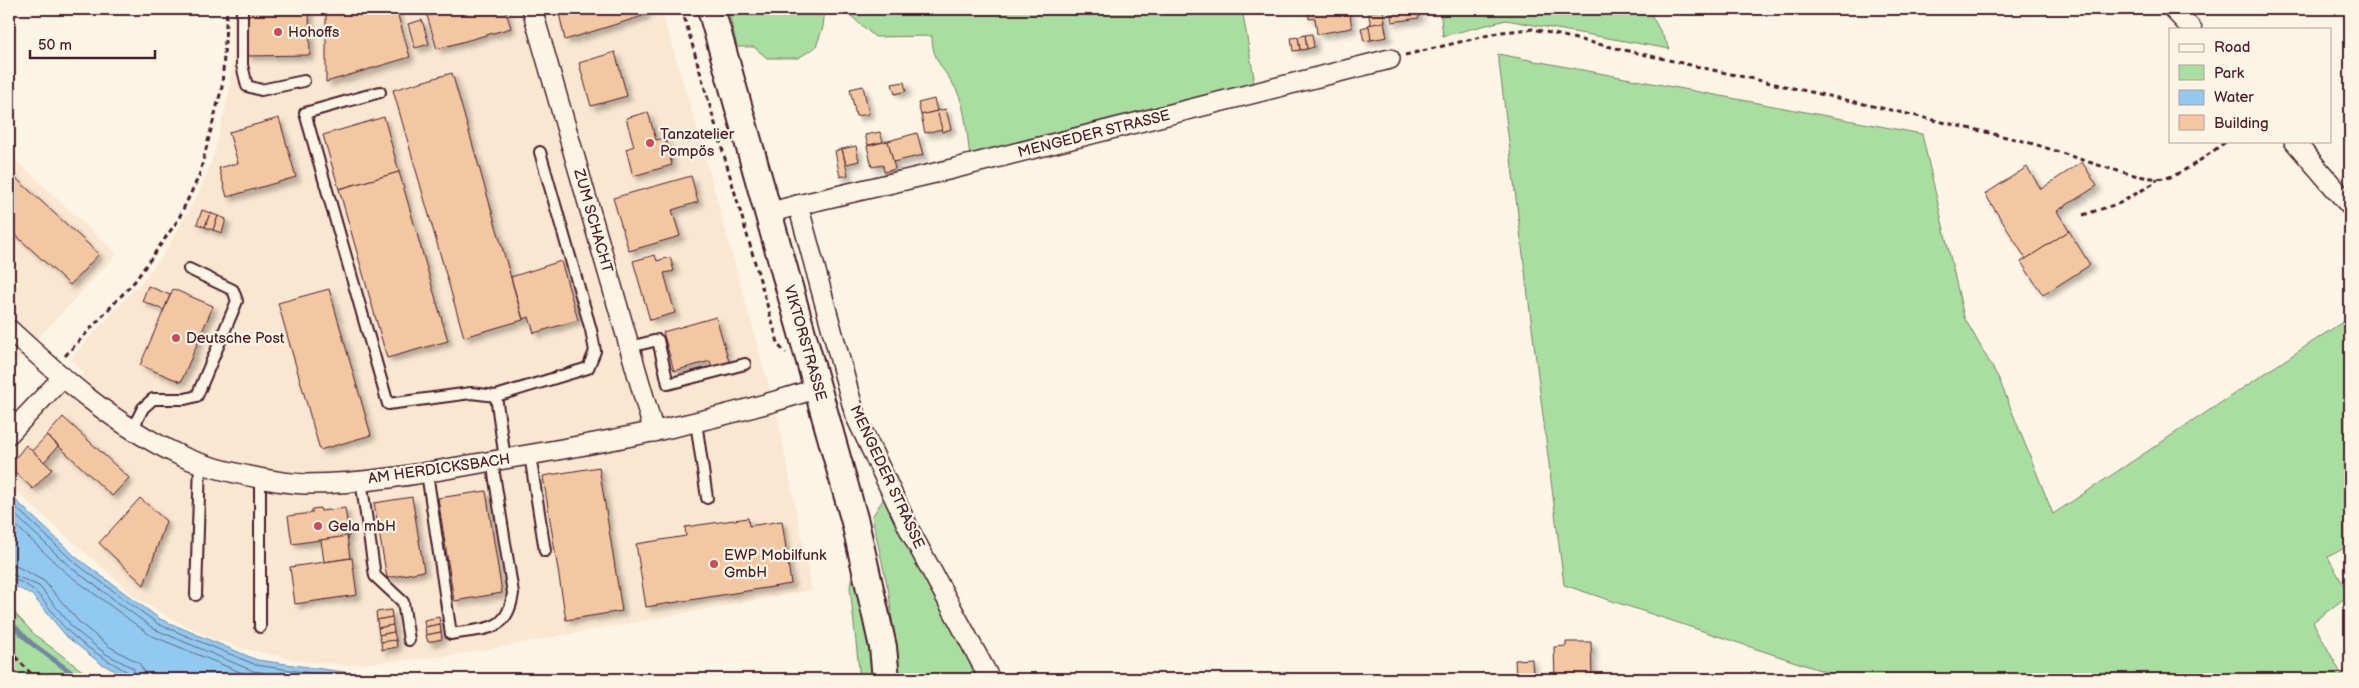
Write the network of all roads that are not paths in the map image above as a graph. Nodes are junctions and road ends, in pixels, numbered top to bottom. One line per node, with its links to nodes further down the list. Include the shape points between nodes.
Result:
1 (242, 9): 7 (lane, via 242,65 247,86 261,90)
2 (532, 9): 16 (street, ZUM SCHACHT)
3 (711, 9): 13 (main road, VIKTORSTRASSE)
4 (2173, 9): 5 (street)
5 (2191, 28)
6 (1390, 59): 11 (street, MENGEDER STRASSE)
7 (304, 81)
8 (380, 92): 20 (lane, via 305,113 388,404 471,393)
9 (2295, 142): 12 (street)
10 (540, 152): 20 (lane, via 595,351 588,368)
11 (798, 206): 13 (street, MENGEDER STRASSE); 37 (street, MENGEDER STRASSE, via 855,415 910,531)
12 (2350, 206)
13 (768, 213): 19 (main road, VIKTORSTRASSE)
14 (189, 269): 22 (lane, via 233,290 237,301 197,396 153,399 143,408)
15 (9, 329): 18 (street, AM HERDICKSBACH)
16 (629, 347): 17 (lane, via 658,340 668,384); 23 (street, ZUM SCHACHT)
17 (745, 364)
18 (62, 378): 22 (street, AM HERDICKSBACH, via 98,408); 24 (street)
19 (818, 388): 21 (street, AM HERDICKSBACH, via 756,408); 36 (main road, VIKTORSTRASSE, via 855,522 883,647)
20 (496, 396): 26 (lane)
21 (696, 422): 23 (street, AM HERDICKSBACH); 31 (lane)
22 (133, 428): 27 (street, AM HERDICKSBACH, via 180,456)
23 (654, 432): 25 (street, AM HERDICKSBACH)
24 (9, 434)
25 (530, 455): 26 (street, AM HERDICKSBACH); 32 (lane)
26 (498, 460): 28 (street, AM HERDICKSBACH); 28 (lane, via 513,592 510,611 497,626 451,634)
27 (200, 462): 29 (street, AM HERDICKSBACH); 33 (lane)
28 (427, 473): 30 (street, AM HERDICKSBACH)
29 (260, 477): 30 (street, AM HERDICKSBACH, via 305,484); 34 (lane)
30 (361, 480): 35 (lane, via 376,576 403,602)
31 (707, 498)
32 (545, 551)
33 (196, 596)
34 (260, 627)
35 (409, 640)
36 (886, 679)
37 (990, 679)

